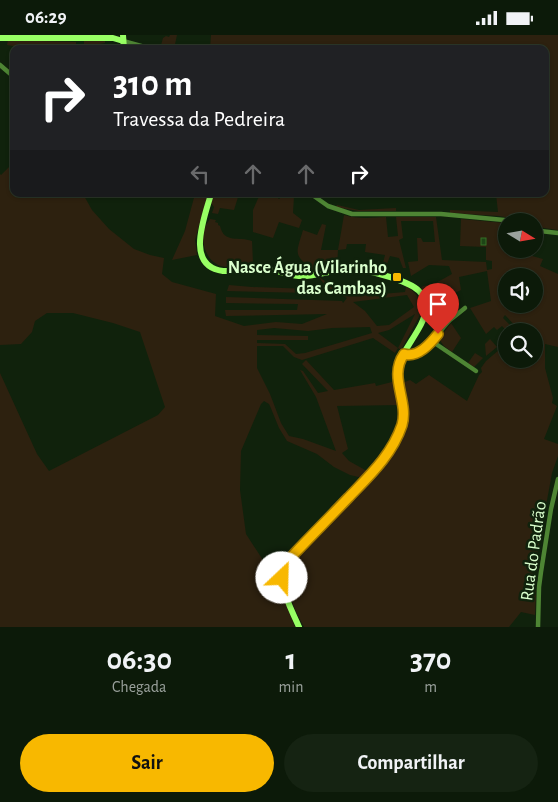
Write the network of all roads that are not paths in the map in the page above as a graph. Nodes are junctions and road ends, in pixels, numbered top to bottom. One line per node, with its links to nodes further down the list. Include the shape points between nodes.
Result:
1 (13, 37): 2 (main road); 3 (main road)
2 (0, 38)
3 (123, 38): 4 (street)
4 (141, 45)
5 (0, 65): 6 (street)
6 (10, 74)
7 (210, 197): 14 (main road, via 199,244 201,255 212,267 221,271 258,267 298,276 359,269 417,289 425,301 425,315)
8 (315, 197): 9 (street, via 328,207 352,214 441,214)
9 (498, 220)
10 (543, 231): 11 (street)
11 (558, 233)
12 (465, 308): 13 (street)
13 (431, 343): 14 (street, via 417,353); 15 (street)
14 (404, 354): 17 (main road, via 397,373 404,419 393,445 382,462 286,564 283,584)
15 (476, 371)
16 (558, 479): 18 (street, Rua do Padrão, via 541,572)
17 (299, 627)
18 (538, 627)

